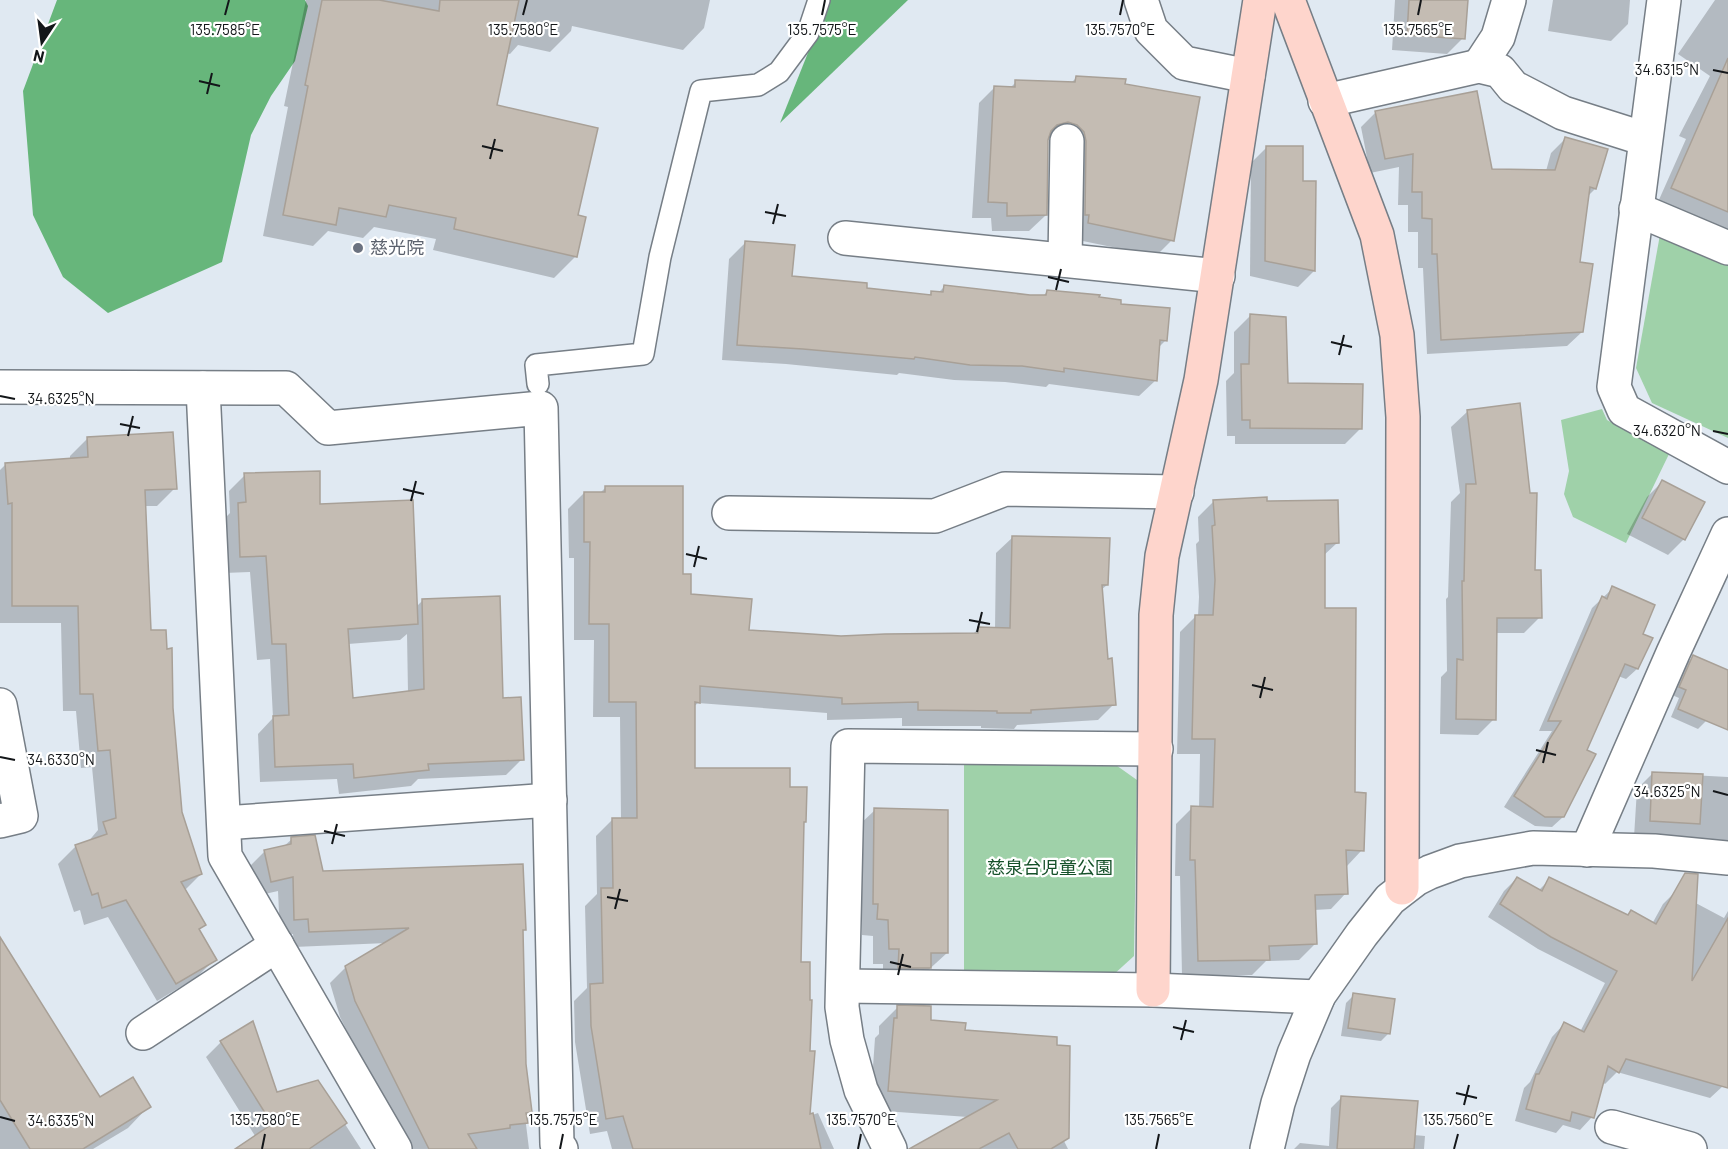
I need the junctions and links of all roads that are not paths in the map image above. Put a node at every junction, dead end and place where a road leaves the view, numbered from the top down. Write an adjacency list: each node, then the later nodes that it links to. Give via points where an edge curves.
1 (819, 0): 19 (lane, via 808,33 778,72 758,85 701,91 660,257 643,354 536,364)
2 (1141, 0): 8 (street, via 1151,30 1184,63)
3 (1260, 0): 8 (street)
4 (1288, 0): 9 (street)
5 (1509, 0): 7 (street, via 1498,38)
6 (1664, 0): 10 (street)
7 (1479, 66): 9 (street); 10 (street, via 1500,71 1513,87 1563,113)
8 (1248, 76): 16 (street)
9 (1325, 101): 31 (street, via 1377,235 1397,335 1402,417)
10 (1645, 139): 12 (street)
11 (1067, 141): 15 (street)
12 (1636, 209): 14 (street); 20 (street, via 1614,387 1624,410)
13 (845, 238): 15 (street)
14 (1728, 248)
15 (1065, 260): 16 (street)
16 (1218, 276): 21 (street, via 1201,380)
17 (0, 387): 18 (street)
18 (203, 388): 19 (street, via 286,388 328,428); 28 (street)
19 (540, 396): 26 (street)
20 (1728, 467)
21 (1176, 492): 22 (street, via 1005,489 935,516); 25 (street, via 1158,585)
22 (729, 513)
23 (1728, 534): 29 (street)
24 (0, 705): 27 (street, via 21,816)
25 (1156, 749): 33 (street, via 848,746); 34 (street)
26 (550, 800): 28 (street); 39 (street, via 557,1144)
27 (0, 821)
28 (224, 824): 32 (street, via 225,856)
29 (1587, 850): 30 (street); 31 (street, via 1533,848 1494,853 1430,872)
30 (1728, 858)
31 (1402, 888): 35 (street, via 1362,934)
32 (278, 945): 36 (street); 38 (street)
33 (843, 986): 34 (street); 40 (street, via 847,1040 861,1090)
34 (1154, 990): 35 (street)
35 (1318, 997): 41 (street, via 1294,1054)
36 (143, 1033)
37 (1612, 1127): 42 (street)
38 (395, 1149)
39 (561, 1149)
40 (890, 1149)
41 (1267, 1149)
42 (1690, 1149)

